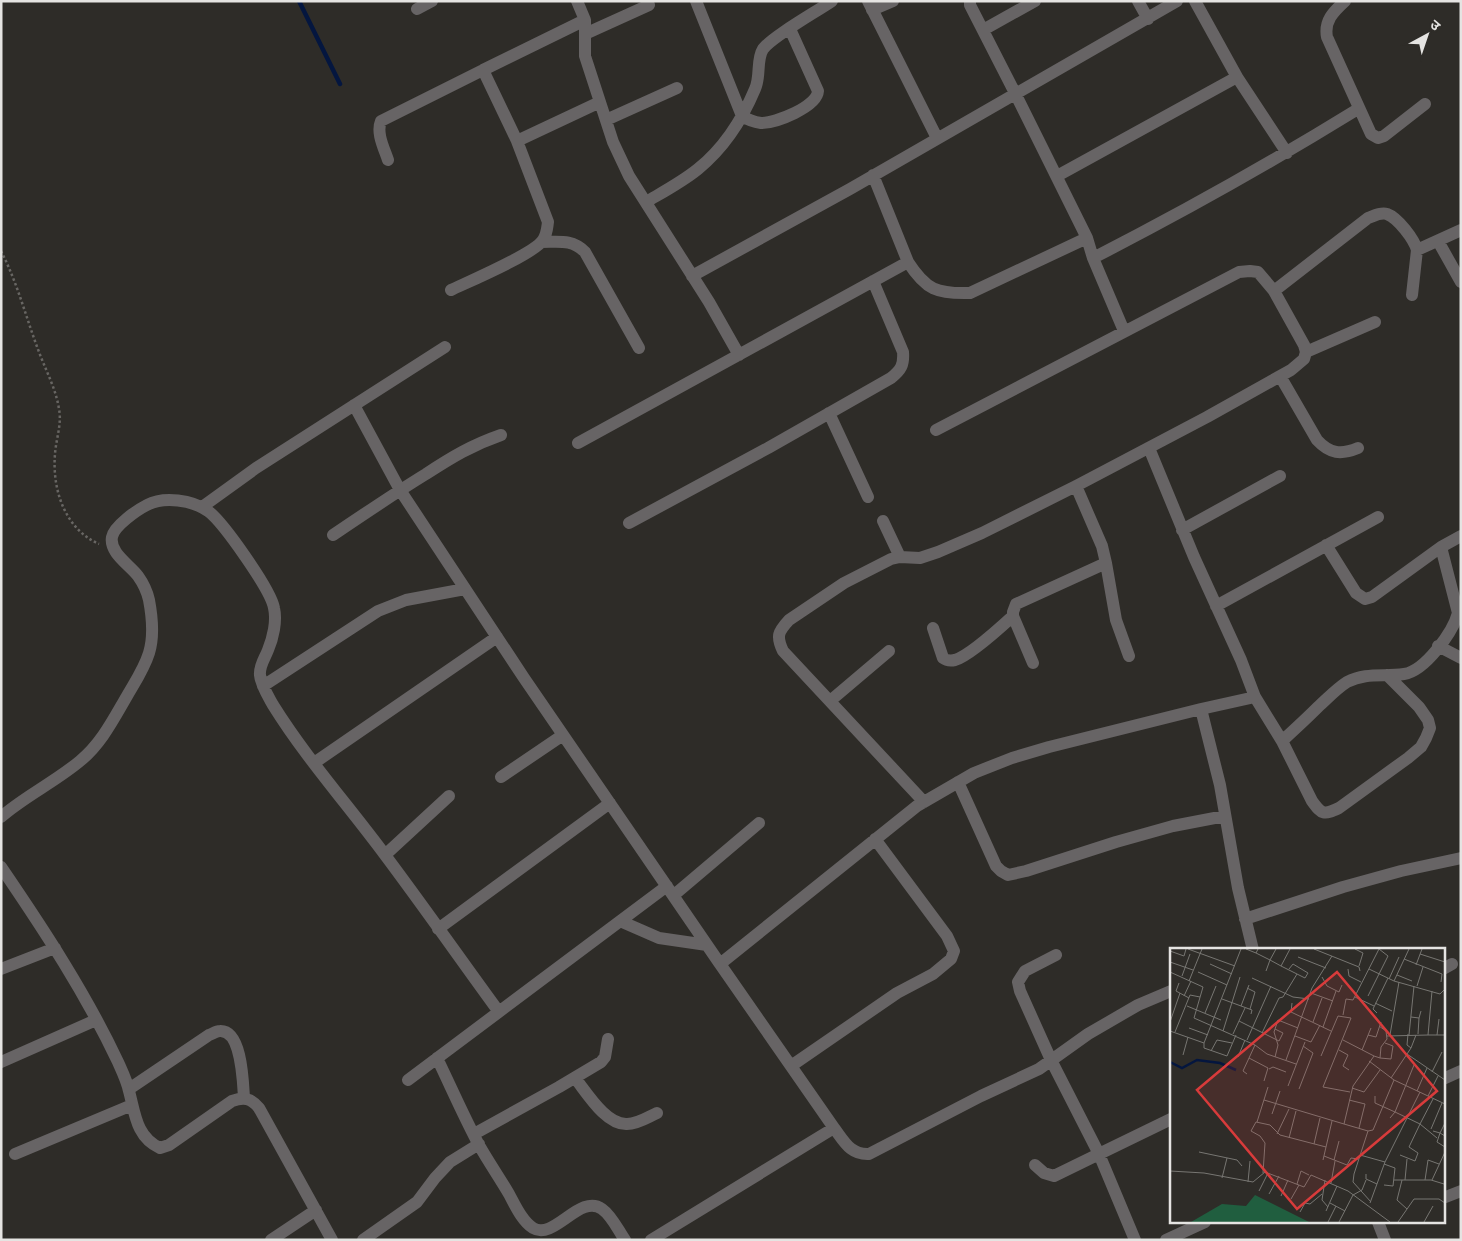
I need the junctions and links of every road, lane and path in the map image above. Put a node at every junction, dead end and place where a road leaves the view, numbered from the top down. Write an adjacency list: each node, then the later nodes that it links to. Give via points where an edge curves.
1 (432, 1): 14 (street)
2 (577, 1): 16 (street)
3 (696, 1): 27 (street)
4 (832, 1): 17 (street)
5 (893, 1): 13 (street)
6 (970, 1): 18 (street)
7 (1035, 1): 18 (street)
8 (1138, 1): 15 (street)
9 (1176, 1): 15 (street)
10 (1195, 1): 21 (street)
11 (1345, 1): 26 (street, via 1332,13 1326,29)
12 (649, 5): 19 (street)
13 (870, 5): 29 (street)
14 (417, 9)
15 (1148, 19): 23 (street)
16 (585, 20): 19 (street); 20 (street)
17 (790, 29): 27 (street, via 768,43 760,54 760,75); 27 (street, via 818,95 808,105 779,119 761,123)
18 (983, 30): 23 (street)
19 (585, 34): 24 (street, via 585,56)
20 (483, 70): 30 (street); 32 (street, via 381,121 380,135)
21 (1237, 77): 31 (street); 34 (street)
22 (677, 88): 28 (street)
23 (1015, 93): 29 (street); 34 (street)
24 (600, 102): 28 (street); 30 (street)
25 (1425, 104): 26 (street, via 1378,138 1370,134)
26 (1358, 109): 31 (street)
27 (742, 116): 35 (street, via 725,142 697,170)
28 (606, 120): 35 (street, via 629,176)
29 (937, 138): 33 (street)
30 (517, 141): 39 (street, via 548,222)
31 (1286, 153): 42 (street)
32 (388, 160)
33 (873, 175): 43 (street); 44 (street)
34 (1057, 176): 37 (street)
35 (646, 202): 44 (street)
36 (1461, 230): 38 (street)
37 (1087, 238): 42 (street); 43 (street, via 970,293 951,294 929,287)
38 (1438, 241): 40 (street); 46 (street)
39 (542, 242): 47 (street, via 529,252); 53 (street, via 570,242 585,252)
40 (1418, 250): 48 (street, via 1411,236 1392,218 1379,213 1368,218); 49 (street)
41 (1, 252): 76 (path, via 20,295 60,410 54,472 61,502 68,517 87,538 102,546)
42 (1093, 258): 51 (street)
43 (908, 262): 45 (street)
44 (692, 276): 55 (street)
45 (873, 281): 55 (street); 58 (street, via 903,352 904,362 900,371 891,378)
46 (1461, 282)
47 (452, 290)
48 (1274, 291): 51 (street, via 1258,272 1239,272); 54 (street)
49 (1412, 295)
50 (1375, 322): 54 (street)
51 (1124, 331): 59 (street)
52 (445, 347): 57 (street)
53 (640, 348)
54 (1306, 352): 56 (street, via 1304,359)
55 (739, 355): 61 (street)
56 (1280, 376): 62 (street); 63 (street, via 1317,440 1325,448 1337,452)
57 (354, 404): 66 (street); 68 (street)
58 (829, 414): 67 (street); 71 (street)
59 (936, 430)
60 (501, 435): 66 (street, via 463,450)
61 (578, 443)
62 (1149, 448): 65 (street); 72 (street)
63 (1358, 448)
64 (1280, 476): 72 (street)
65 (1076, 486): 78 (street, via 938,552 913,559); 79 (street)
66 (400, 490): 73 (street); 80 (street)
67 (868, 497)
68 (202, 507): 76 (street, via 166,500 153,502 115,531 111,539); 91 (street, via 211,513 247,559 275,609 269,648 260,667)
69 (1378, 517): 75 (street)
70 (883, 521): 78 (street)
71 (629, 522)
72 (1182, 530): 81 (street)
73 (333, 535)
74 (1461, 536): 77 (street)
75 (1326, 545): 77 (street, via 1354,590 1365,599); 81 (street)
76 (113, 546): 104 (street, via 137,575 147,591 150,604 152,635 141,672 95,748)
77 (1441, 547): 85 (street, via 1458,613)
78 (900, 557): 93 (street, via 844,583 789,620 778,634 783,652)
79 (1106, 563): 82 (street, via 1020,601); 87 (street, via 1116,620)
80 (465, 588): 84 (street); 91 (street, via 406,600 378,611)
81 (1216, 606): 92 (street)
82 (1013, 616): 83 (street, via 959,659 952,661 944,658); 89 (street)
83 (933, 628)
84 (497, 637): 95 (street); 97 (street)
85 (1438, 646): 88 (street); 90 (street, via 1421,666 1410,673)
86 (889, 651): 93 (street)
87 (1129, 656)
88 (1461, 657)
89 (1032, 663)
90 (1387, 674): 96 (street, via 1347,683); 96 (street, via 1419,707 1430,728 1421,747 1339,808 1328,814 1319,810)
91 (263, 686): 97 (street)
92 (1255, 697): 94 (street); 96 (street)
93 (830, 701): 102 (street)
94 (1201, 709): 99 (street, via 1012,758); 103 (street)
95 (563, 735): 98 (street); 101 (street)
96 (1282, 741)
97 (314, 763): 107 (street)
98 (501, 777)
99 (958, 782): 102 (street); 103 (street, via 996,866 1008,874 1173,826)
100 (448, 796): 107 (street)
101 (610, 803): 110 (street); 113 (street)
102 (920, 804): 106 (street)
103 (1225, 816): 111 (street)
104 (1, 817)
105 (759, 823): 110 (street)
106 (875, 839): 118 (street); 127 (street, via 947,936 954,952 951,959 933,974 897,993)
107 (385, 855): 113 (street)
108 (1461, 858): 111 (street, via 1343,887)
109 (3, 874): 115 (street)
110 (670, 891): 112 (street); 114 (street)
111 (1245, 920): 116 (street)
112 (620, 921): 114 (street, via 659,938); 121 (street)
113 (438, 928): 121 (street)
114 (707, 945): 118 (street)
115 (55, 948): 119 (street); 122 (street)
116 (1252, 948)
117 (1056, 955): 125 (street, via 1026,971 1018,982)
118 (720, 964): 127 (street)
119 (1, 969)
120 (1170, 990): 125 (street, via 1138,1004)
121 (499, 1012): 124 (street)
122 (96, 1020): 126 (street); 132 (street)
123 (608, 1039): 129 (street, via 605,1057)
124 (437, 1058): 131 (street); 138 (street)
125 (1051, 1060): 137 (street, via 869,1154 854,1152); 140 (street)
126 (1, 1062)
127 (791, 1066): 137 (street)
128 (1461, 1071): 130 (street)
129 (575, 1078): 135 (street, via 612,1120 628,1124); 138 (street)
130 (1444, 1079)
131 (408, 1080)
132 (129, 1089): 133 (street, via 219,1030 231,1036 236,1044); 134 (street)
133 (244, 1098): 134 (street, via 232,1101 160,1148 145,1137); 144 (street, via 255,1102 259,1108)
134 (132, 1105): 139 (street)
135 (657, 1113)
136 (1170, 1119): 140 (street)
137 (834, 1128): 147 (street)
138 (476, 1139): 150 (street, via 435,1178 418,1202); 151 (street, via 533,1228 546,1229 591,1205 606,1212)
139 (15, 1154)
140 (1099, 1154): 141 (street, via 1054,1176); 152 (street)
141 (1035, 1165)
142 (1461, 1191): 143 (street)
143 (1444, 1198)
144 (316, 1210): 148 (street); 149 (street)
145 (1201, 1224): 153 (street)
146 (1381, 1224): 154 (street)
147 (658, 1238)
148 (271, 1240)
149 (332, 1240)
150 (364, 1240)
151 (625, 1240)
152 (1135, 1240)
153 (1166, 1240)
154 (1386, 1240)

